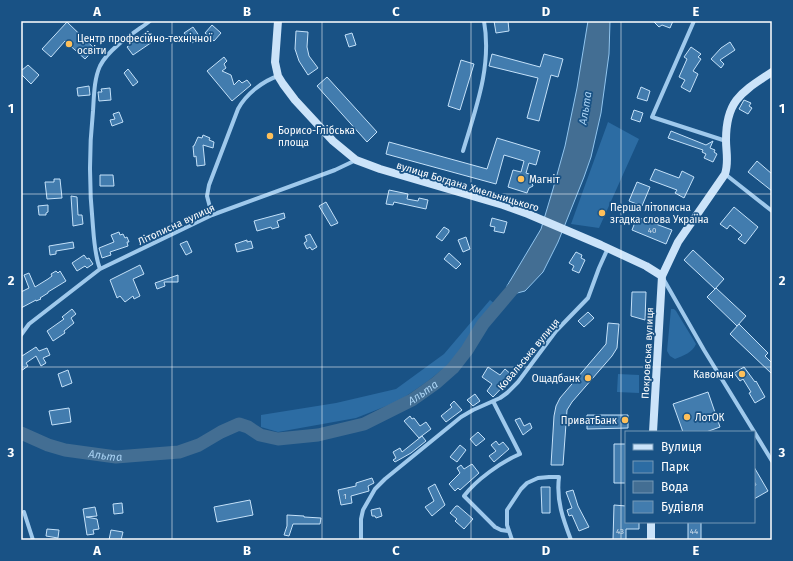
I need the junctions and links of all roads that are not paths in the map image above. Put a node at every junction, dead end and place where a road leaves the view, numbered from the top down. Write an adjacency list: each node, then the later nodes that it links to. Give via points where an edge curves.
1 (150, 21): 14 (street, via 106,56 97,77 91,125 90,176 94,237)
2 (278, 21): 6 (main road, вулиця Богдана Хмельницького, via 275,62)
3 (484, 21): 8 (street, via 485,74)
4 (694, 21): 7 (street, via 652,117)
5 (772, 72): 7 (main road, via 738,97 730,114)
6 (278, 76): 9 (main road, вулиця Богдана Хмельницького, via 295,100); 12 (street, via 267,80 251,93 238,109 209,185 207,196)
7 (726, 141): 10 (main road, via 727,161)
8 (463, 151)
9 (356, 160): 12 (street, Літописна вулиця); 13 (main road, вулиця Богдана Хмельницького, via 380,170 503,205)
10 (724, 174): 11 (street); 15 (main road, via 678,242)
11 (772, 211)
12 (212, 215): 14 (street, Літописна вулиця)
13 (608, 248): 15 (main road, вулиця Богдана Хмельницького); 17 (street, Ковальська вулиця, via 588,298 556,331 512,388)
14 (100, 269): 16 (street, Літописна вулиця, via 29,324)
15 (662, 276): 18 (main road, Покровська вулиця); 19 (street, вулиця Богдана Хмельницького)
16 (21, 335)
17 (493, 401): 24 (street, via 520,454 484,477 464,496 495,527); 26 (street, Ковальська вулиця, via 473,410 384,479 363,510)
18 (653, 431)
19 (754, 431)
20 (755, 433): 21 (street, вулиця Богдана Хмельницького)
21 (772, 461)
22 (24, 512): 25 (street)
23 (651, 523): 29 (main road)
24 (508, 531): 27 (street); 28 (street, via 507,510 524,486 538,478 559,477 559,503)
25 (33, 540)
26 (361, 540)
27 (512, 540)
28 (571, 540)
29 (651, 540)

